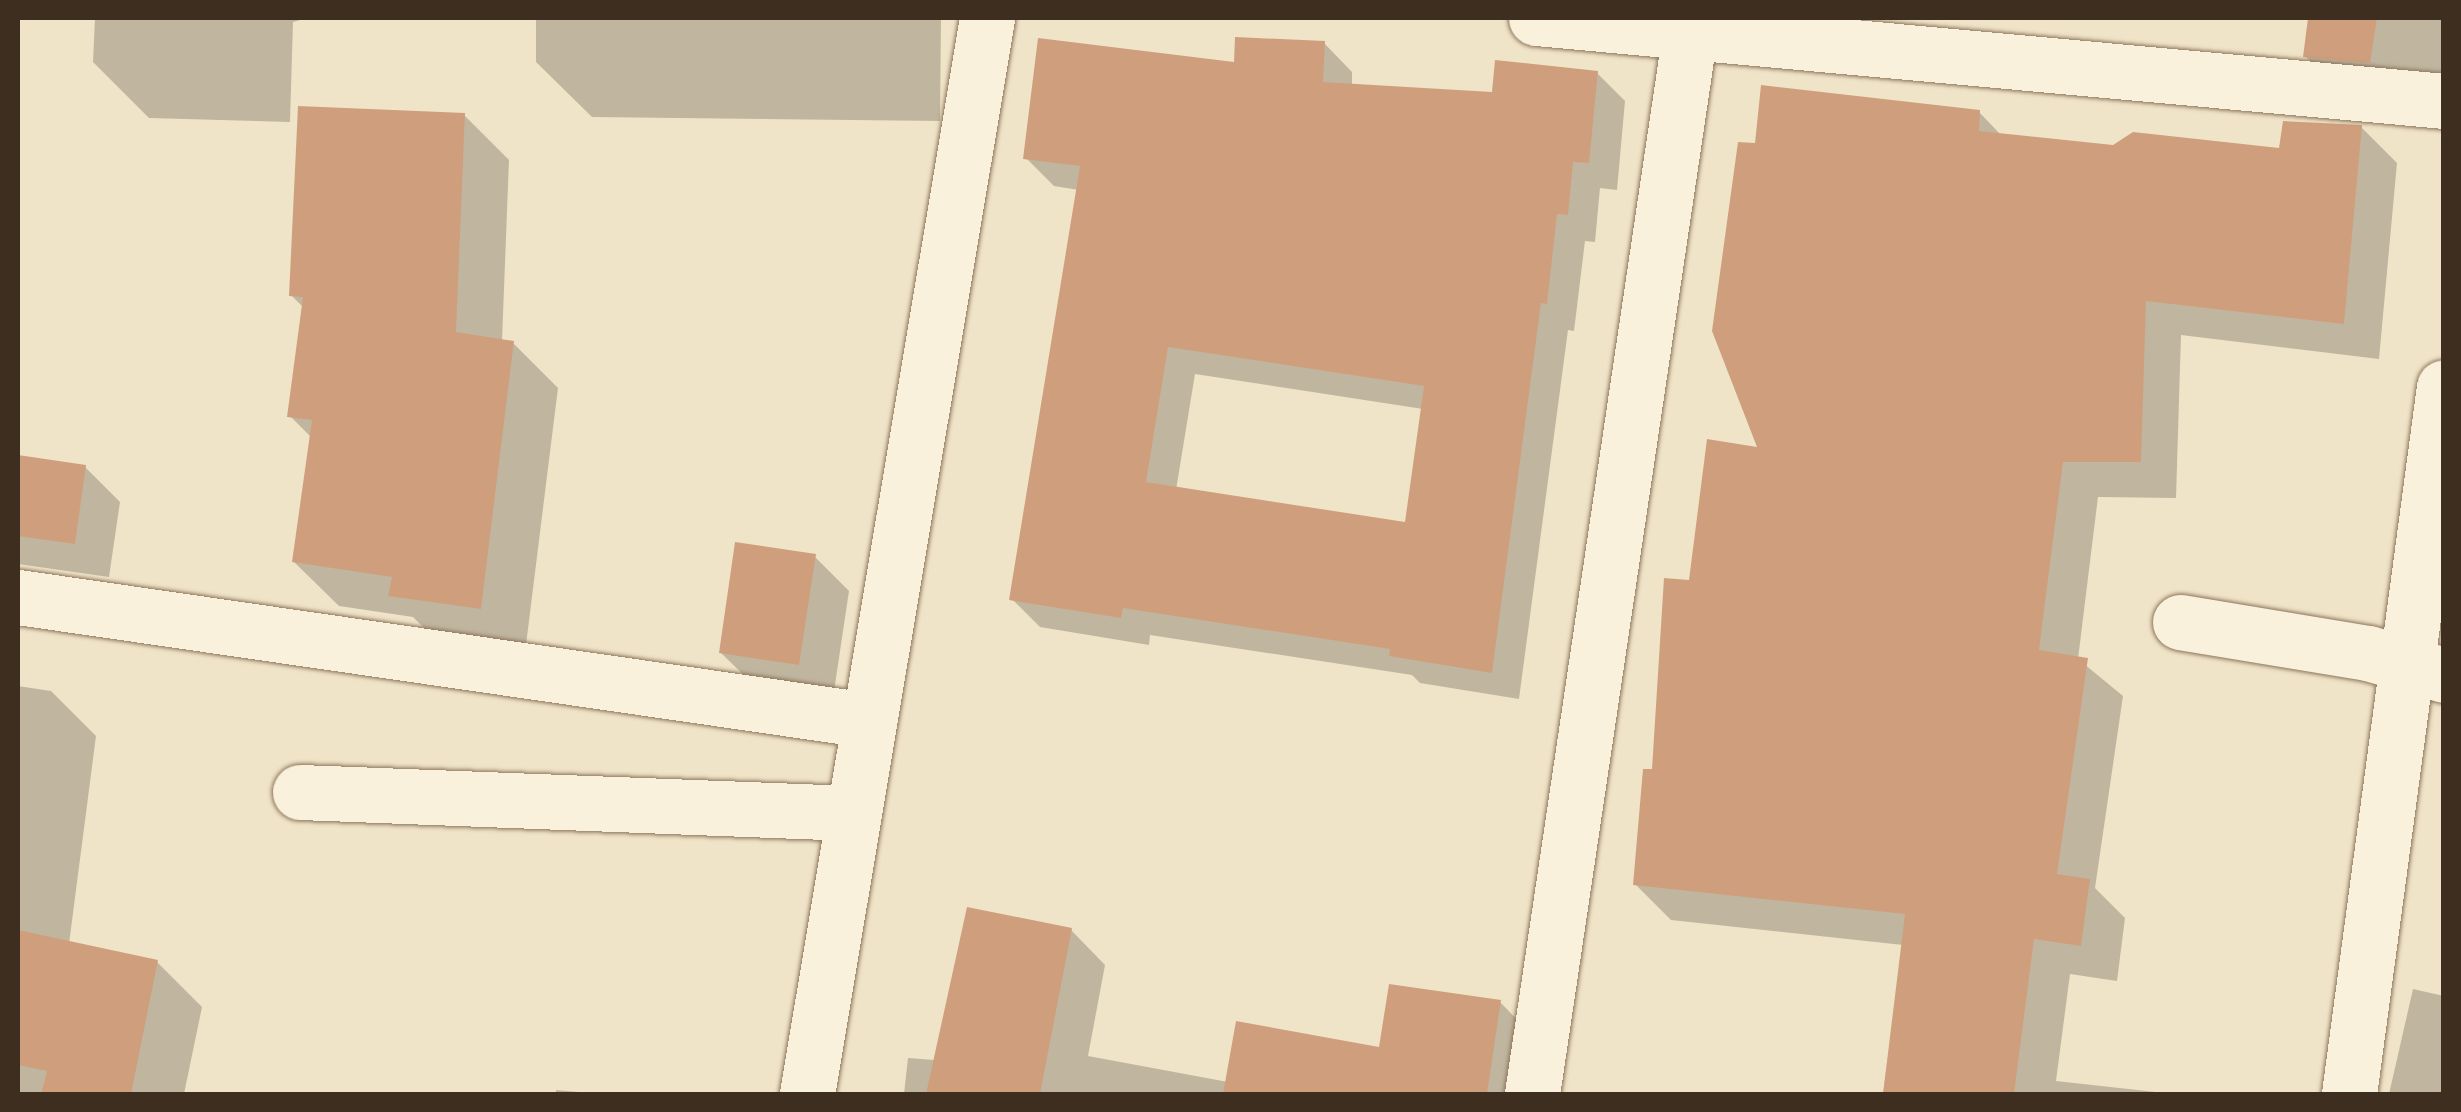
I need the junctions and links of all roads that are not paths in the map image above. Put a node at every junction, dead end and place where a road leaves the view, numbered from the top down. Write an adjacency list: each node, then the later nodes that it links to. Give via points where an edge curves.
1 (986, 18): 9 (street)
2 (1536, 18): 3 (street)
3 (1691, 25): 4 (street); 13 (street)
4 (2444, 101)
5 (2444, 387): 8 (street)
6 (18, 597): 9 (street)
7 (2180, 622): 8 (street, via 2368,653)
8 (2426, 672): 14 (street)
9 (868, 720): 11 (street)
10 (300, 792): 11 (street)
11 (852, 812): 12 (street)
12 (807, 1094)
13 (1532, 1094)
14 (2348, 1094)

